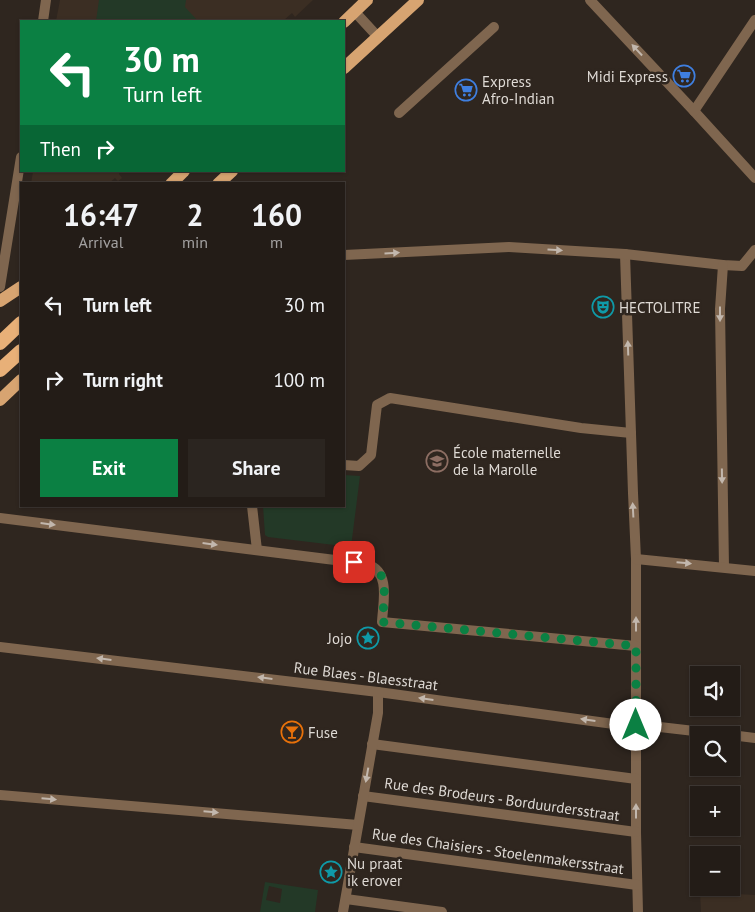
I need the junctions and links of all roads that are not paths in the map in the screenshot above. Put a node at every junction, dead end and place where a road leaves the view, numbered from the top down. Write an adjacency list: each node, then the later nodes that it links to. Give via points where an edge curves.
1 (46, 0): 6 (street)
2 (367, 0): 5 (main road)
3 (418, 0): 10 (main road)
4 (590, 0): 12 (street, one-way to 4)
5 (354, 12): 8 (main road); 10 (street)
6 (43, 20)
7 (755, 20): 12 (street)
8 (345, 21)
9 (494, 27): 13 (street)
10 (378, 37): 11 (main road)
11 (345, 67)
12 (694, 111): 17 (street)
13 (399, 113)
14 (20, 164): 24 (street)
15 (183, 172): 18 (main road)
16 (231, 172): 19 (main road)
17 (755, 178)
18 (172, 182)
19 (220, 182)
20 (755, 250): 23 (street, via 742,266)
21 (625, 254): 22 (street, one-way to 21, via 509,247); 23 (street); 33 (street, one-way to 21)
22 (345, 255)
23 (723, 265): 39 (street, one-way to 39, via 720,310)
24 (0, 288)
25 (20, 288): 26 (main road)
26 (0, 301)
27 (20, 324): 28 (highway)
28 (0, 343)
29 (20, 352): 30 (highway)
30 (0, 370)
31 (20, 381): 32 (main road)
32 (0, 400)
33 (631, 433): 34 (street, via 390,398 377,405 371,455 358,466); 38 (street, one-way to 33)
34 (345, 465)
35 (252, 507): 37 (street)
36 (0, 518): 37 (street, one-way to 37)
37 (257, 550): 41 (street, via 373,566 381,574 384,588 382,622)
38 (636, 559): 39 (street, one-way to 39); 41 (street, one-way to 38)
39 (724, 567): 40 (street)
40 (755, 571)
41 (636, 646): 44 (street)
42 (0, 647): 43 (street, Rue Blaes - Blaesstraat, one-way to 42)
43 (378, 692): 44 (street, Rue Blaes - Blaesstraat, one-way to 43); 48 (street)
44 (636, 725): 45 (street, Rue Blaes - Blaesstraat); 49 (street)
45 (690, 730)
46 (740, 736): 47 (street, Rue Blaes - Blaesstraat)
47 (755, 738)
48 (372, 744): 49 (street); 51 (street, one-way to 51)
49 (636, 779): 53 (street, one-way to 49)
50 (0, 795): 52 (street, one-way to 52)
51 (364, 796): 52 (street); 53 (street, Rue des Brodeurs - Borduurdersstraat)
52 (358, 824): 54 (street)
53 (636, 832): 55 (street)
54 (354, 847): 55 (street, Rue des Chaisiers - Stoelenmakersstraat); 56 (street)
55 (637, 885): 59 (street)
56 (346, 899): 57 (street); 58 (street)
57 (344, 912)
58 (442, 912)
59 (638, 912)

